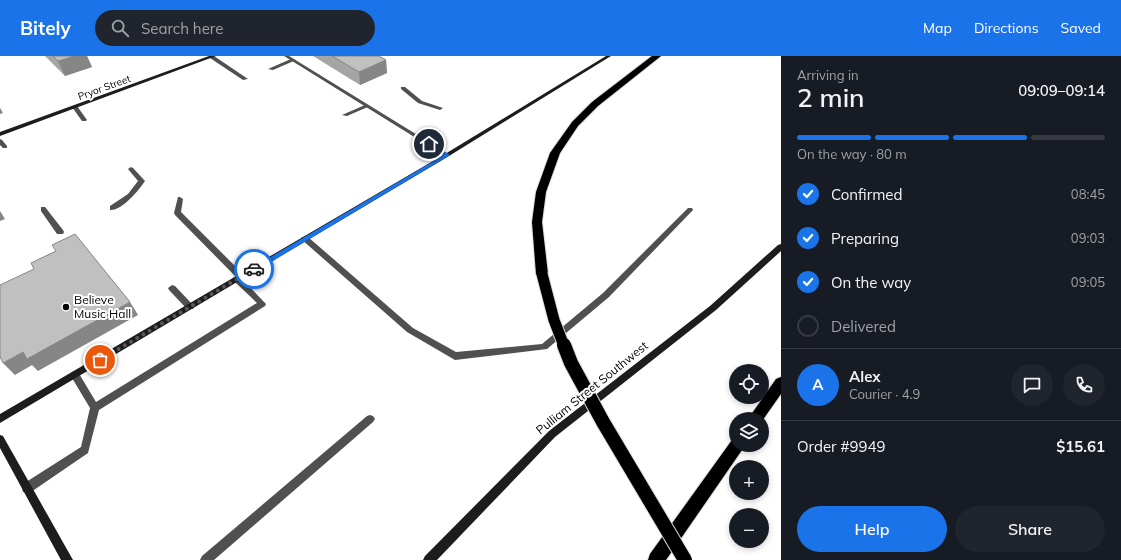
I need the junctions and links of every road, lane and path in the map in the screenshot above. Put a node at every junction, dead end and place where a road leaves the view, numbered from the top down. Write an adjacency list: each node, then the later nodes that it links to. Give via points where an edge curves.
1 (213, 56): 7 (street); 10 (main road, Pryor Street)
2 (286, 56): 5 (street)
3 (609, 56): 17 (main road)
4 (657, 56): 42 (highway, bridge, via 594,104 575,124 555,154 541,192 537,222 542,274 554,320 571,363)
5 (293, 60): 6 (street); 9 (street)
6 (271, 69)
7 (245, 79)
8 (403, 88): 11 (street, via 420,102)
9 (367, 106): 12 (street); 17 (street)
10 (75, 107): 13 (street); 14 (main road, Pryor Street)
11 (440, 108)
12 (345, 115)
13 (84, 120)
14 (0, 134)
15 (0, 141): 16 (street)
16 (5, 147)
17 (447, 155): 24 (main road)
18 (132, 169): 20 (street, via 142,181 130,196)
19 (180, 199): 26 (street, via 177,213)
20 (112, 208)
21 (43, 209): 23 (street)
22 (690, 210): 24 (street, via 606,295 544,347 455,356 410,330)
23 (60, 232)
24 (305, 239): 26 (main road)
25 (781, 247): 40 (main road, Pulliam Street Southwest, via 713,308 552,434)
26 (239, 278): 28 (main road); 31 (street, via 262,304)
27 (172, 288): 28 (street)
28 (190, 307): 29 (main road)
29 (75, 375): 31 (street); 33 (main road)
30 (781, 383): 32 (highway)
31 (95, 408): 37 (street, via 85,450)
32 (760, 412)
33 (0, 419)
34 (370, 419): 39 (street)
35 (0, 439): 37 (main road)
36 (732, 452): 41 (highway)
37 (27, 488): 38 (main road)
38 (66, 560)
39 (206, 560)
40 (429, 560)
41 (656, 560)
42 (685, 560)

